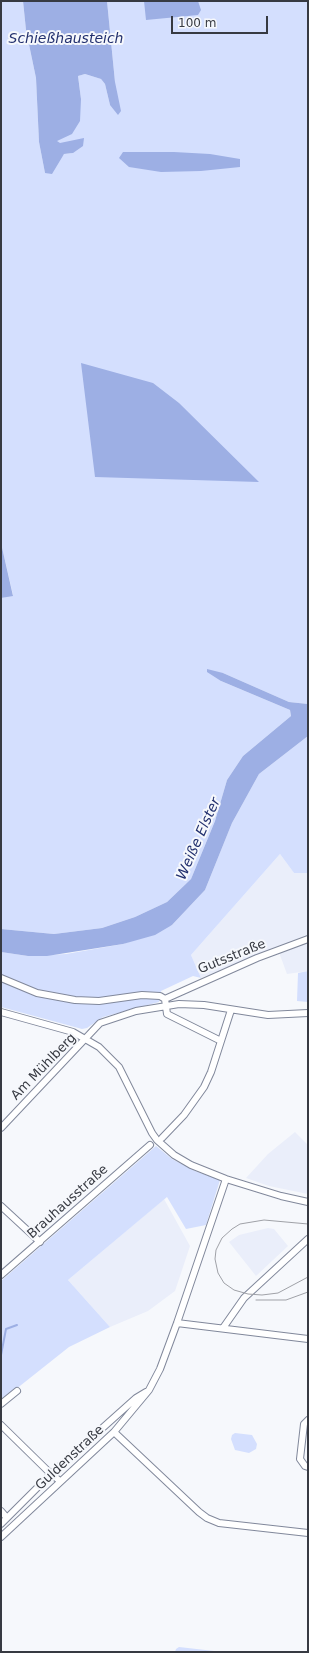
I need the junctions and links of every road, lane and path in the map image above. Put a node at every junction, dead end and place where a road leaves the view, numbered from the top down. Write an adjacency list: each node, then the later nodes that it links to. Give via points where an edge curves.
1 (308, 939): 3 (street, Gutsstraße, via 257,958)
2 (1, 978): 3 (street, via 37,993 75,1000 99,1001 142,995 160,996)
3 (165, 999): 4 (street)
4 (165, 1006): 5 (street, Am Mühlberg, via 204,1005); 8 (street, Am Mühlberg, via 136,1011 100,1023); 9 (street, via 169,1016)
5 (231, 1010): 7 (street, Am Mühlberg, via 268,1015); 9 (street)
6 (1, 1012): 8 (street, via 56,1027)
7 (308, 1013)
8 (87, 1039): 10 (street, Am Mühlberg); 13 (street, via 119,1067 157,1140 181,1159)
9 (221, 1041): 11 (street, via 204,1087 184,1115)
10 (1, 1128)
11 (162, 1138)
12 (150, 1145): 17 (street, Brauhausstraße)
13 (226, 1179): 14 (street); 19 (street, Guldenstraße)
14 (308, 1202)
15 (1, 1206): 17 (street)
16 (308, 1239): 20 (street, via 244,1298)
17 (40, 1242): 18 (street, Brauhausstraße)
18 (1, 1275)
19 (177, 1323): 20 (street); 22 (street, Guldenstraße)
20 (224, 1328): 21 (street)
21 (308, 1339)
22 (149, 1390): 27 (street, Guldenstraße); 29 (street, Guldenstraße, via 136,1398)
23 (16, 1391): 24 (street)
24 (1, 1404)
25 (308, 1420): 28 (street, via 304,1424 300,1459)
26 (1, 1425): 29 (street)
27 (114, 1432): 30 (street, Guldenstraße); 34 (street, via 207,1518 219,1522)
28 (308, 1467)
29 (51, 1474): 30 (street); 32 (street, Guldenstraße)
30 (60, 1481): 35 (street, Guldenstraße)
31 (1, 1511): 32 (street)
32 (7, 1518): 33 (street, Guldenstraße)
33 (1, 1524)
34 (308, 1533)
35 (1, 1537)

